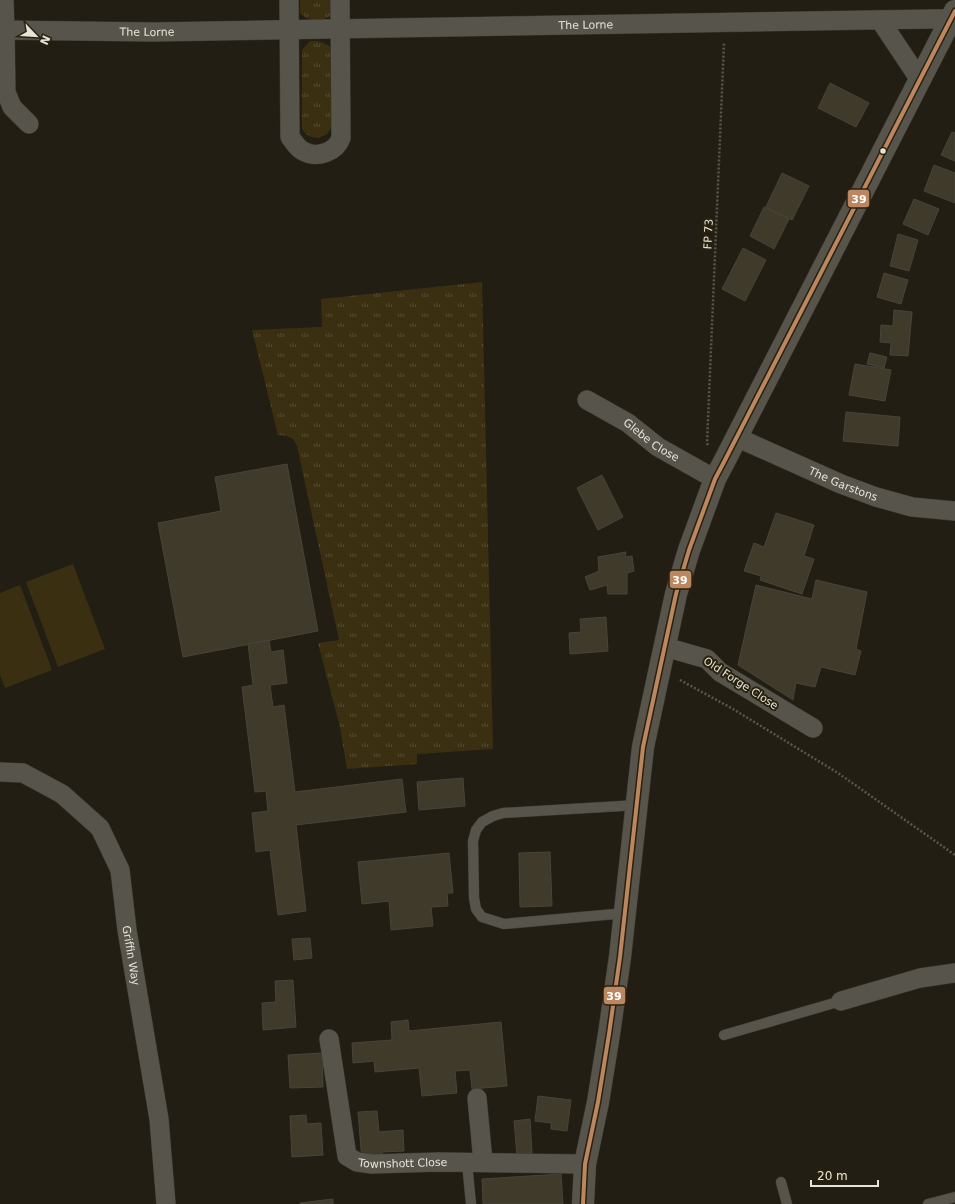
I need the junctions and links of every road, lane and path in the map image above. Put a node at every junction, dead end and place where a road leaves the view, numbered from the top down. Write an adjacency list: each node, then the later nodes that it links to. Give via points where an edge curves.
1 (4, 0): 9 (street)
2 (289, 0): 7 (street)
3 (340, 0): 8 (street)
4 (953, 15): 5 (street, The Lorne); 10 (street)
5 (880, 20): 6 (street, The Lorne); 10 (street)
6 (725, 22): 8 (street, The Lorne); 14 (path, FP 73, via 707,443 714,453)
7 (289, 29): 8 (street, The Lorne); 8 (street, via 290,137 304,152 316,154 333,150 339,145 341,138); 9 (street, The Lorne, via 153,32)
8 (340, 29)
9 (3, 30): 11 (street, via 6,92 12,107)
10 (920, 80): 13 (street)
11 (29, 124)
12 (587, 400): 15 (street, Glebe Close, via 628,424 658,447)
13 (736, 437): 14 (street); 16 (street, The Garstons, via 876,497 912,507)
14 (725, 460): 15 (street)
15 (715, 479): 17 (street, via 688,550)
16 (955, 511)
17 (665, 647): 18 (street); 19 (street, Old Forge Close, via 707,659 720,672)
18 (660, 669): 21 (street, via 643,747); 22 (path, via 732,709 838,774)
19 (813, 728)
20 (0, 772): 33 (street, Griffin Way, via 23,773 62,794 100,828 120,870 127,930 159,1119)
21 (638, 805): 23 (street); 23 (lane, via 503,813 482,822 473,841 474,898 476,909 482,917 504,924)
22 (955, 855)
23 (626, 913): 30 (street, via 598,1102)
24 (955, 973): 25 (street, via 920,978)
25 (841, 1001): 26 (lane)
26 (724, 1035)
27 (329, 1039): 29 (street, Townshott Close, via 347,1156 357,1162 372,1164)
28 (477, 1098): 29 (street)
29 (475, 1163): 30 (street, Townshott Close); 34 (lane)
30 (585, 1164): 35 (street)
31 (782, 1182): 36 (lane)
32 (955, 1197): 37 (lane)
33 (166, 1204)
34 (471, 1204)
35 (583, 1204)
36 (787, 1204)
37 (928, 1204)

